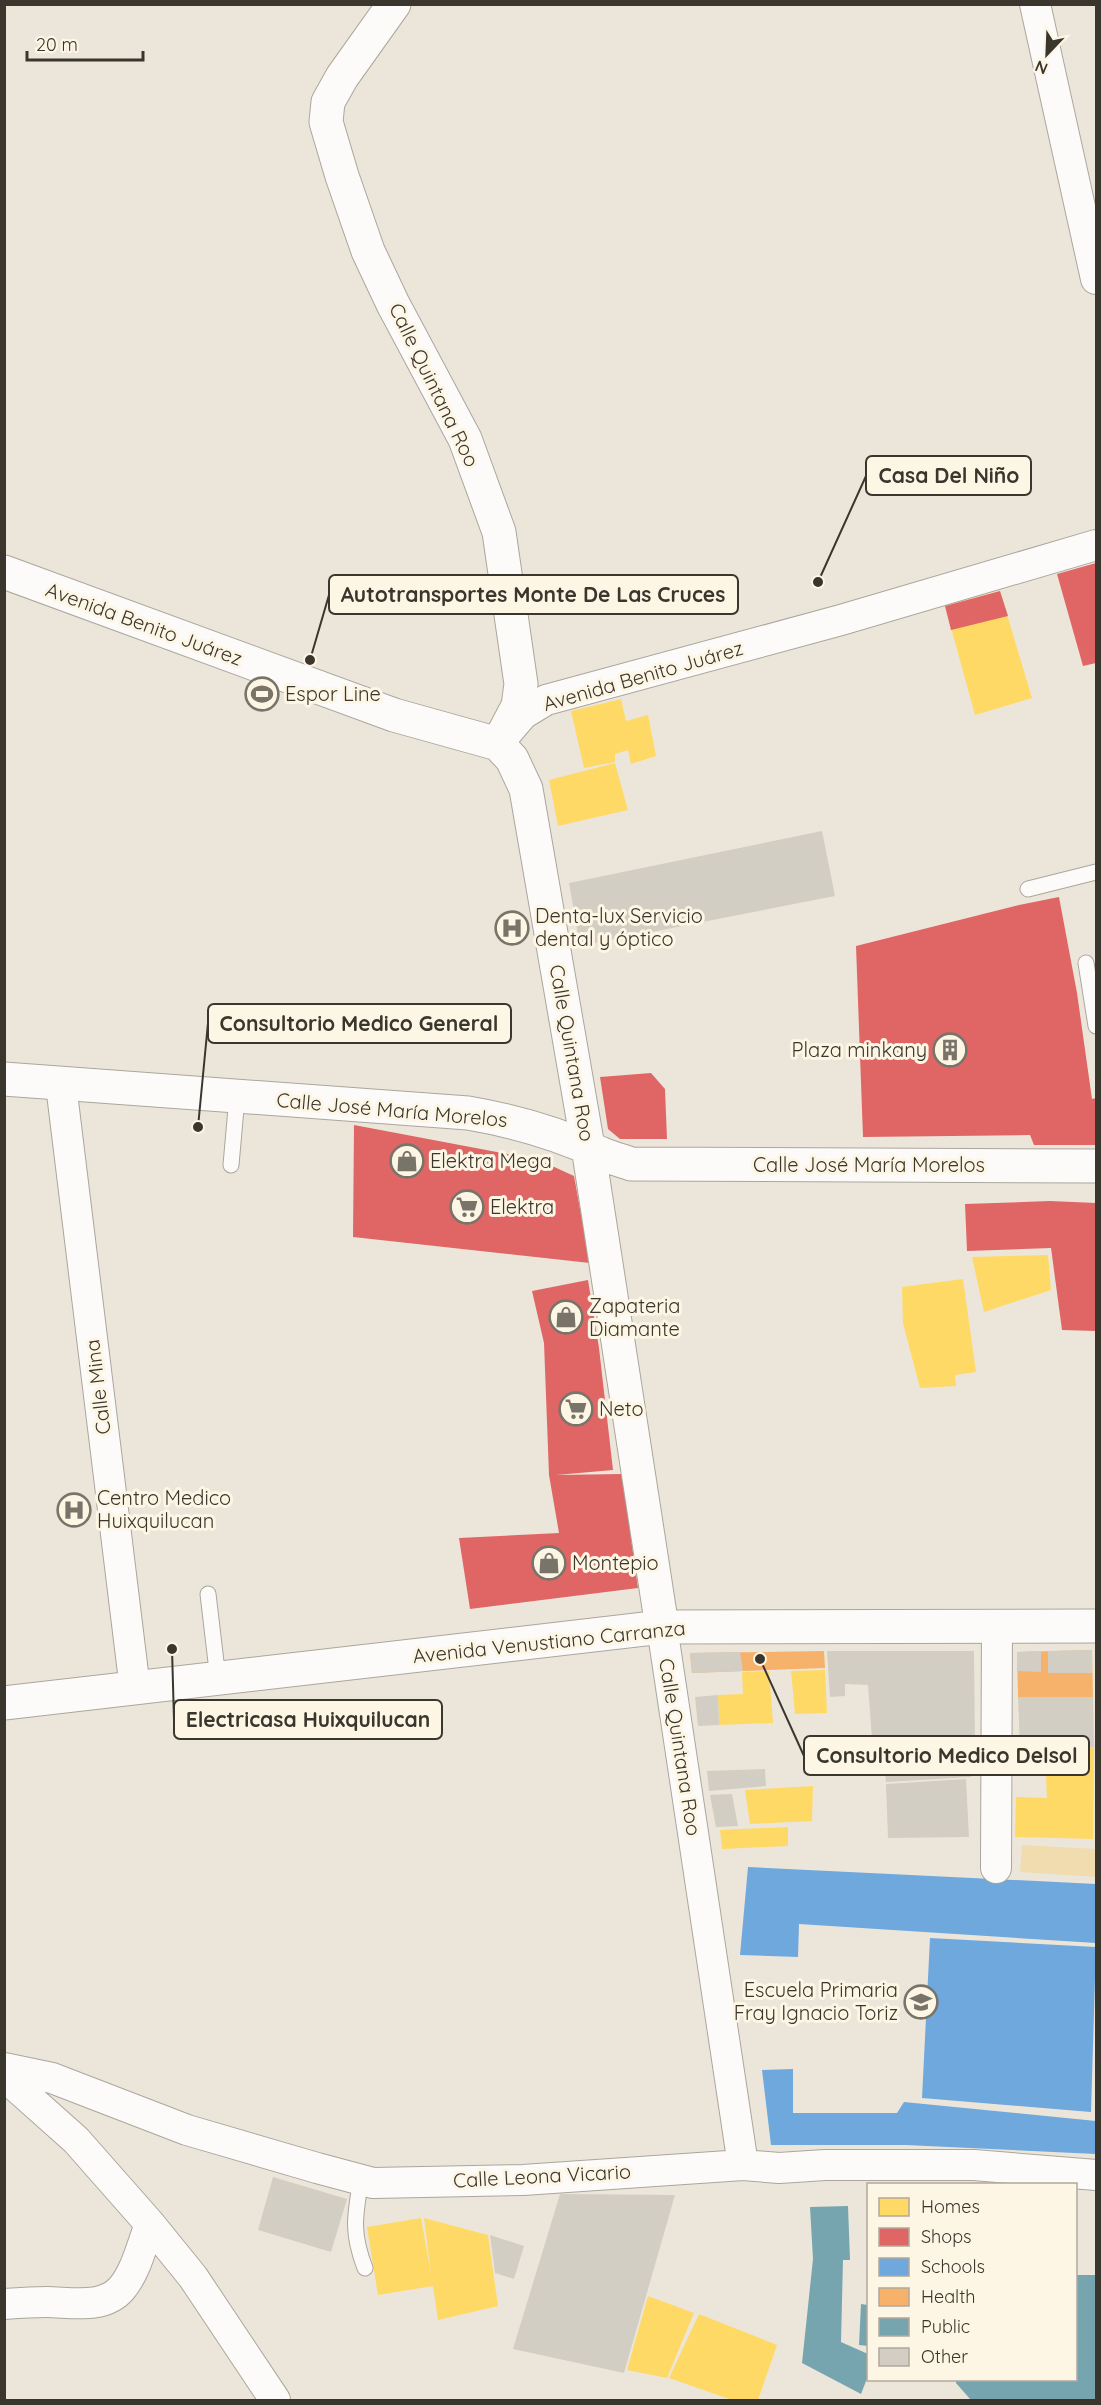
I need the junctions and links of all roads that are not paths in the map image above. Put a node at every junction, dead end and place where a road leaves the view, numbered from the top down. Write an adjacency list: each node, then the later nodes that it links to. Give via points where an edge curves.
1 (394, 4): 6 (main road, Calle Quintana Roo, via 342,77 328,102 326,122 368,251 465,439 499,532 521,684 518,706)
2 (1035, 4): 3 (street)
3 (1096, 279)
4 (1096, 545): 6 (street, Avenida Benito Juárez, via 841,620 546,700 523,714)
5 (4, 572): 6 (main road, Avenida Benito Juárez, via 394,715)
6 (498, 744): 14 (main road, Calle Quintana Roo, via 512,759 526,789)
7 (1096, 872): 8 (lane)
8 (1028, 889)
9 (1086, 963): 10 (lane)
10 (1096, 1026)
11 (4, 1079): 12 (main road, Calle José María Morelos)
12 (62, 1084): 13 (main road, Calle José María Morelos); 22 (street, Calle Mina)
13 (237, 1097): 14 (main road, Calle José María Morelos, via 468,1113 515,1121); 15 (lane)
14 (588, 1147): 16 (main road, Calle José María Morelos, via 631,1164); 19 (main road, Calle Quintana Roo)
15 (231, 1165)
16 (1096, 1167)
17 (208, 1594): 21 (lane)
18 (1096, 1626): 20 (main road, Avenida Venustiano Carranza)
19 (662, 1627): 20 (main road, Avenida Venustiano Carranza); 21 (main road, Avenida Venustiano Carranza); 27 (street, Calle Quintana Roo)
20 (997, 1628): 24 (street)
21 (218, 1679): 22 (main road, Avenida Venustiano Carranza)
22 (135, 1689): 23 (main road, Avenida Venustiano Carranza)
23 (4, 1702)
24 (996, 1868)
25 (4, 2068): 29 (street, Calle Leona Vicario, via 52,2078 187,2130)
26 (4, 2076): 30 (street, via 76,2140)
27 (743, 2165): 28 (street, Calle Leona Vicario, via 779,2168 974,2164); 29 (street, Calle Leona Vicario, via 523,2180)
28 (1096, 2175)
29 (360, 2179): 31 (lane, via 354,2225)
30 (150, 2224): 32 (street, via 121,2289 105,2300 78,2305); 33 (street, via 193,2277)
31 (365, 2268)
32 (4, 2304)
33 (275, 2400)

